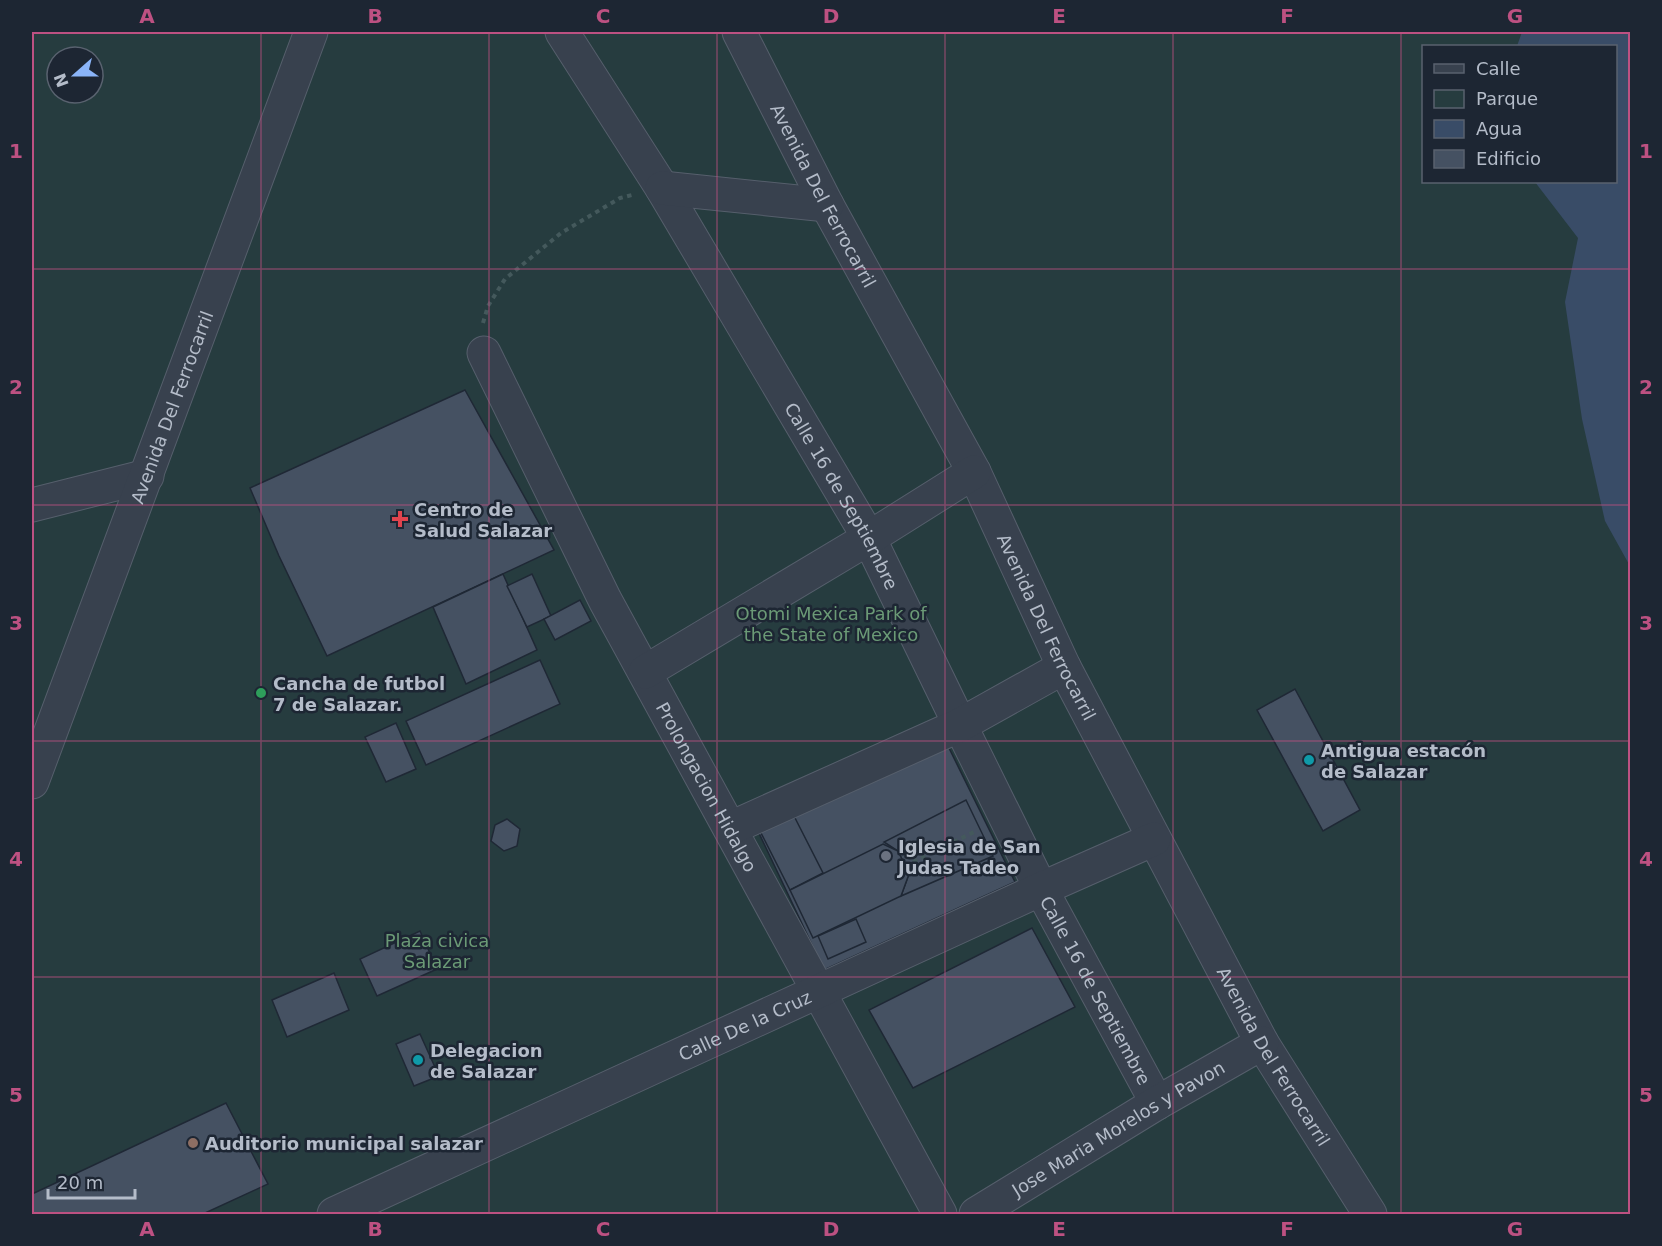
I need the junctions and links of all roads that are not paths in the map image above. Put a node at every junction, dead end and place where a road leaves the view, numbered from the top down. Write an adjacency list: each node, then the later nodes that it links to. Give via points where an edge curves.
1 (311, 32): 8 (street, Avenida Del Ferrocarril)
2 (562, 32): 4 (street, Calle 16 de Septiembre)
3 (739, 32): 5 (street, Avenida Del Ferrocarril)
4 (662, 188): 5 (street); 10 (street, Calle 16 de Septiembre)
5 (827, 205): 7 (street, Avenida Del Ferrocarril)
6 (484, 353): 12 (street, Prolongacion Hidalgo, via 605,600)
7 (974, 472): 10 (street); 11 (street, Avenida Del Ferrocarril)
8 (147, 476): 9 (street); 14 (street, Avenida Del Ferrocarril)
9 (32, 505)
10 (869, 538): 12 (street); 13 (street, Calle 16 de Septiembre)
11 (1064, 667): 13 (street); 16 (street, Avenida Del Ferrocarril)
12 (645, 672): 15 (street, Prolongacion Hidalgo)
13 (960, 725): 15 (street); 17 (street, Calle 16 de Septiembre)
14 (32, 782)
15 (731, 828): 18 (street, Prolongacion Hidalgo)
16 (1154, 839): 17 (street, Calle De la Cruz); 19 (street, Avenida Del Ferrocarril)
17 (1041, 889): 18 (street, Calle De la Cruz); 20 (street, Calle 16 de Septiembre)
18 (817, 992): 21 (street, Calle De la Cruz); 22 (street, Prolongacion Hidalgo)
19 (1262, 1043): 20 (street, Jose Maria Morelos y Pavon); 24 (street, Avenida Del Ferrocarril)
20 (1157, 1102): 23 (street, Jose Maria Morelos y Pavon)
21 (335, 1214)
22 (940, 1215)
23 (976, 1215)
24 (1370, 1215)

